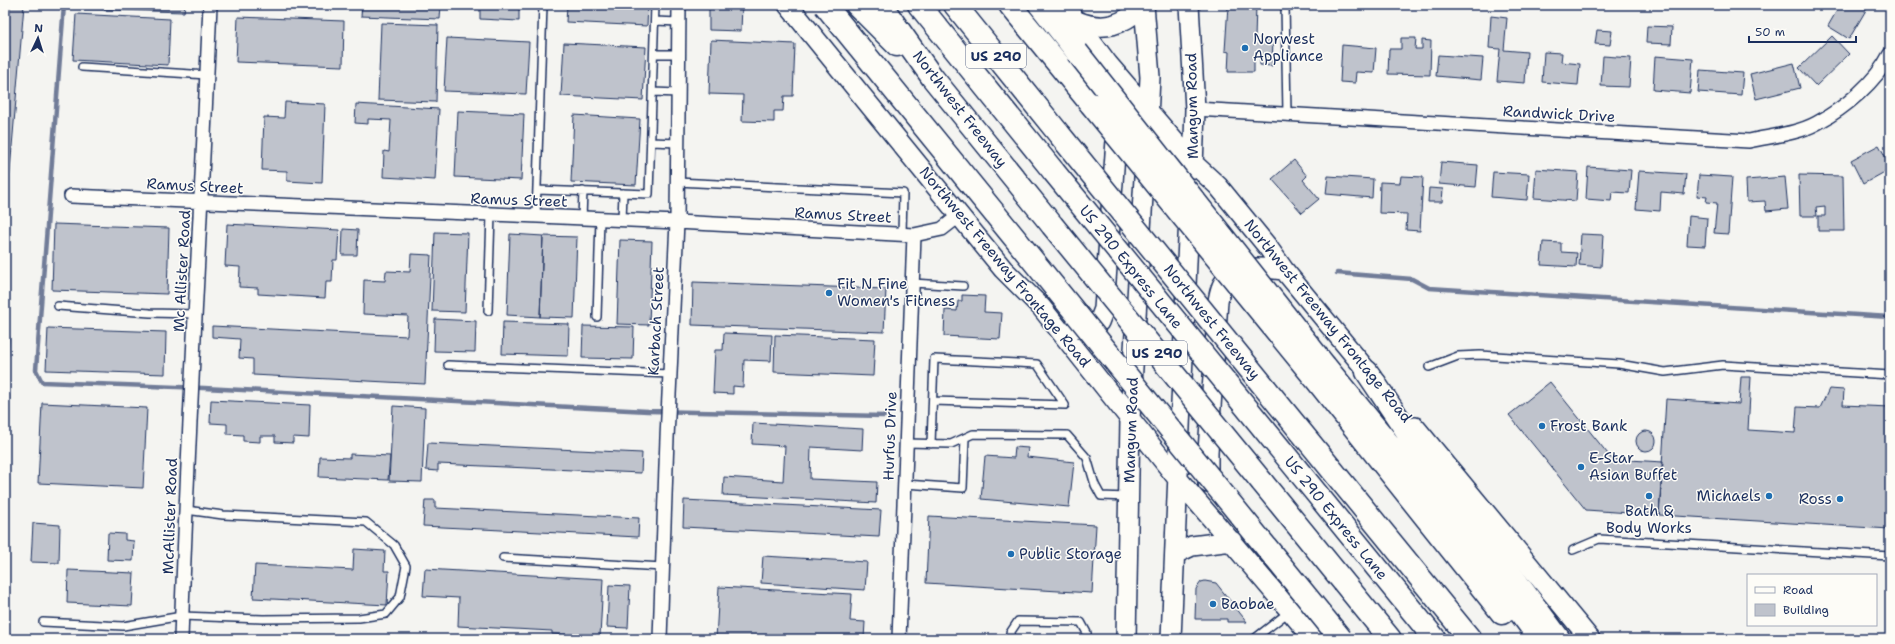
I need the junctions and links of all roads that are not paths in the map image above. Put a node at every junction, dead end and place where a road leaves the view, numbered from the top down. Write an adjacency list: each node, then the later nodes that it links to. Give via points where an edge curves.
1 (210, 5): 25 (street, Mc Allister Road)
2 (543, 5): 36 (lane)
3 (655, 5): 17 (lane)
4 (679, 5): 19 (street, Karbach Street)
5 (788, 5): 43 (main road, Northwest Freeway Frontage Road)
6 (825, 5): 91 (highway, bridge)
7 (857, 5): 26 (highway)
8 (881, 5): 26 (highway, Northwest Freeway / US 290)
9 (919, 5): 93 (highway, US 290 Express Lane, bridge)
10 (955, 5): 94 (highway, Northwest Freeway / US 290, bridge)
11 (1010, 5): 95 (highway, bridge, via 1314,377)
12 (1040, 5): 96 (highway, bridge, via 1325,366 1451,520)
13 (1064, 5): 18 (main road, Northwest Freeway Frontage Road)
14 (1189, 5): 29 (main road, Mangum Road)
15 (1285, 5): 31 (lane)
16 (1144, 6): 18 (main road, via 1130,18 1111,26 1091,26); 30 (main road, Mangum Road, via 1150,77)
17 (655, 21): 19 (lane); 20 (lane)
18 (1077, 21): 23 (main road, Northwest Freeway Frontage Road)
19 (679, 22): 21 (street, Karbach Street)
20 (654, 54): 21 (lane); 27 (lane)
21 (679, 54): 28 (street, Karbach Street)
22 (1890, 54): 31 (street, Randwick Drive, via 1883,67 1851,100 1817,123 1749,141)
23 (1108, 64): 30 (main road, Northwest Freeway Frontage Road); 53 (main road, via 1117,122 1104,309 1099,322 1089,329 1070,325)
24 (82, 67): 25 (lane)
25 (207, 74): 40 (street, Mc Allister Road)
26 (932, 77): 92 (highway, Northwest Freeway / US 290, bridge)
27 (653, 92): 28 (lane); 32 (lane)
28 (678, 93): 33 (street, Karbach Street)
29 (1195, 109): 31 (street, Randwick Drive); 34 (main road, Mangum Road)
30 (1148, 111): 34 (main road, Northwest Freeway Frontage Road); 64 (main road, Mangum Road)
31 (1287, 114)
32 (651, 142): 33 (lane); 38 (lane, via 649,194)
33 (678, 143): 35 (street, Karbach Street)
34 (1193, 162): 49 (main road, Northwest Freeway Frontage Road, via 1218,186); 68 (main road, Mangum Road)
35 (677, 182): 47 (street, Karbach Street); 48 (lane, via 903,193)
36 (537, 190): 37 (lane); 42 (lane)
37 (583, 192): 38 (lane); 44 (lane)
38 (623, 193): 46 (lane)
39 (71, 196): 40 (street, Ramus Street)
40 (201, 202): 41 (street, Ramus Street); 55 (street, Mc Allister Road)
41 (491, 214): 42 (street, Ramus Street); 54 (lane)
42 (536, 216): 44 (street, Ramus Street)
43 (960, 216): 48 (street, Ramus Street, via 942,229); 53 (main road, Northwest Freeway Frontage Road, via 1003,269)
44 (582, 218): 45 (street, Ramus Street)
45 (600, 219): 46 (street, Ramus Street); 56 (lane)
46 (622, 220): 47 (street, Ramus Street)
47 (677, 222): 48 (street, Ramus Street); 60 (street, Karbach Street)
48 (908, 235): 50 (street, Hurfus Drive)
49 (1284, 270): 59 (main road, Northwest Freeway Frontage Road); 72 (main road, via 1255,268 1234,272 1224,283 1218,301 1208,452 1208,491)
50 (912, 283): 51 (lane); 66 (street, Hurfus Drive)
51 (963, 286)
52 (58, 306): 55 (lane)
53 (1041, 307): 64 (main road, Northwest Freeway Frontage Road)
54 (488, 311)
55 (196, 314): 62 (street, Mc Allister Road)
56 (597, 316)
57 (448, 365): 60 (lane)
58 (1428, 367): 61 (lane, via 1458,356 1480,355 1619,364 1665,372 1724,365)
59 (1367, 372): 97 (highway, via 1429,464); 98 (main road, Northwest Freeway Frontage Road)
60 (670, 374): 78 (street, Karbach Street)
61 (1890, 376)
62 (190, 395): 71 (street, McAllister Road)
63 (933, 401): 63 (lane, via 934,359 1037,364 1065,405); 67 (lane)
64 (1130, 418): 68 (main road, Northwest Freeway Frontage Road); 70 (main road, Mangum Road)
65 (965, 438): 67 (lane, via 952,444); 69 (lane, via 963,488); 70 (lane, via 973,434 1067,435 1087,458 1101,496)
66 (906, 443): 67 (lane); 69 (street, Hurfus Drive)
67 (931, 444)
68 (1178, 478): 72 (main road, Northwest Freeway Frontage Road); 75 (main road, Mangum Road)
69 (905, 484): 85 (street, Hurfus Drive)
70 (1128, 497): 88 (main road, Mangum Road)
71 (186, 510): 80 (street, McAllister Road); 80 (lane, via 223,515 366,522 394,545 406,566 400,597 386,614 359,618 263,619)
72 (1216, 522): 73 (main road, Northwest Freeway Frontage Road)
73 (1232, 541): 75 (main road, via 1192,546); 79 (main road, Northwest Freeway Frontage Road)
74 (1573, 550): 76 (lane, via 1599,539)
75 (1175, 554): 89 (main road, Mangum Road)
76 (1890, 556)
77 (503, 558): 78 (lane)
78 (663, 567): 84 (street, Karbach Street)
79 (1291, 611): 82 (lane); 90 (main road, Northwest Freeway Frontage Road)
80 (182, 616): 81 (lane, via 123,626); 83 (street, McAllister Road)
81 (43, 622)
82 (1258, 638)
83 (181, 639)
84 (660, 639)
85 (899, 639)
86 (1009, 639): 87 (lane, via 1018,621 1081,622)
87 (1087, 639)
88 (1126, 639)
89 (1172, 639)
90 (1314, 639)
91 (1341, 639)
92 (1390, 639)
93 (1435, 639)
94 (1470, 639)
95 (1523, 639)
96 (1540, 639)
97 (1559, 639)
98 (1590, 639)

